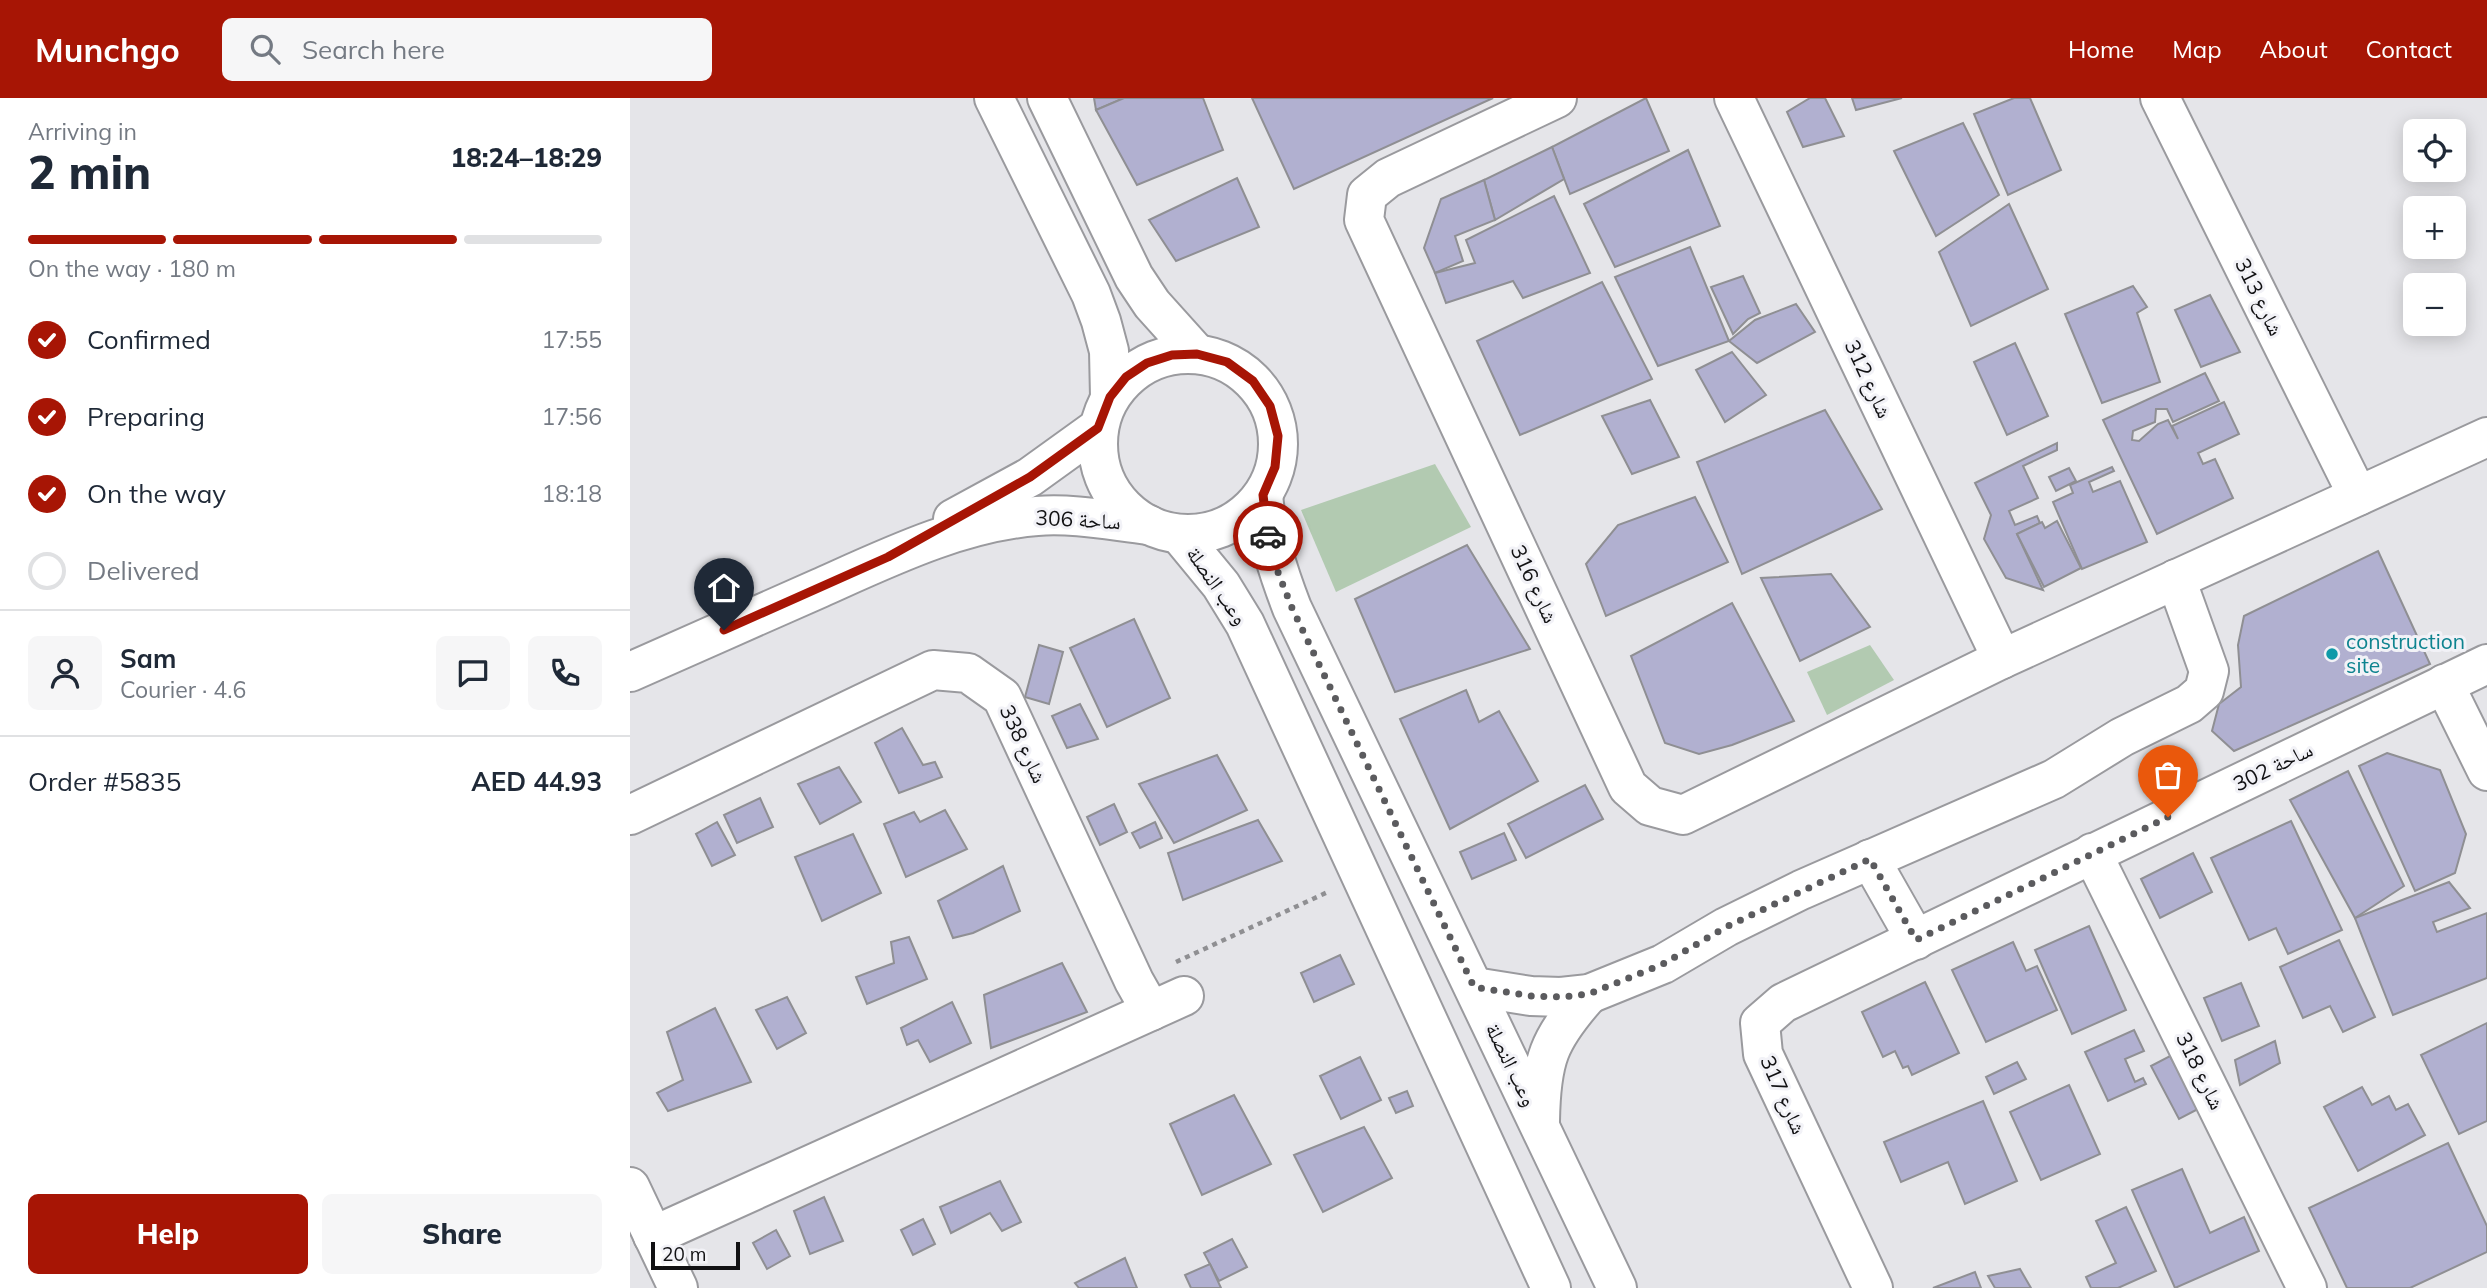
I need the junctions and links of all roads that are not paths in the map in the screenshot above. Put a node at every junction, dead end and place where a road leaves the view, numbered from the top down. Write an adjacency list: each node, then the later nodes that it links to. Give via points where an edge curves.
1 (994, 98): 7 (street, via 1101,321 1109,351)
2 (1047, 98): 6 (street, via 1134,277)
3 (1558, 98): 14 (street, شارع 316, via 1388,178 1367,195 1364,220 1628,787 1650,806 1683,815)
4 (1734, 98): 14 (street, شارع 312)
5 (2160, 98): 10 (street, شارع 313)
6 (1197, 354): 7 (street, via 1147,363 1126,377); 9 (street, via 1227,362 1253,381 1270,406 1278,436 1275,467)
7 (1104, 412): 11 (street, via 1098,457 1107,485 1125,509); 12 (street, ساحة 306, via 1030,477)
8 (2487, 437): 10 (street)
9 (1263, 495): 11 (street, via 1240,517 1211,531); 23 (street, وعب النصلة, via 1267,532 1292,608)
10 (2358, 496): 13 (street)
11 (1164, 530): 12 (street, ساحة 306, via 1084,517 1039,516 955,533); 29 (street, وعب النصلة, via 1221,585 1245,624)
12 (888, 557): 16 (street, ساحة 306)
13 (2176, 579): 14 (street); 21 (street, via 2209,671 2198,699 2053,779)
14 (2001, 659)
15 (2487, 664): 17 (street, ساحة 302)
16 (630, 672)
17 (2444, 684): 18 (street); 20 (street, ساحة 302)
18 (2487, 771)
19 (630, 815): 27 (street, شارع 338, via 933,670 968,673 1002,697 1156,996)
20 (2092, 853): 22 (street, ساحة 302); 32 (street, شارع 318)
21 (1870, 859): 22 (street); 24 (street, via 1726,927 1663,964)
22 (1916, 940): 31 (street, شارع 317, via 1783,1003 1760,1023 1763,1054)
23 (1474, 987): 24 (street, via 1531,996); 25 (street, وعب النصلة)
24 (1589, 994): 25 (street, via 1564,1022 1547,1053)
25 (1539, 1124): 30 (street, وعب النصلة)
26 (630, 1187): 27 (street)
27 (653, 1236): 28 (street)
28 (678, 1288)
29 (1551, 1288)
30 (1617, 1288)
31 (1872, 1288)
32 (2307, 1288)

